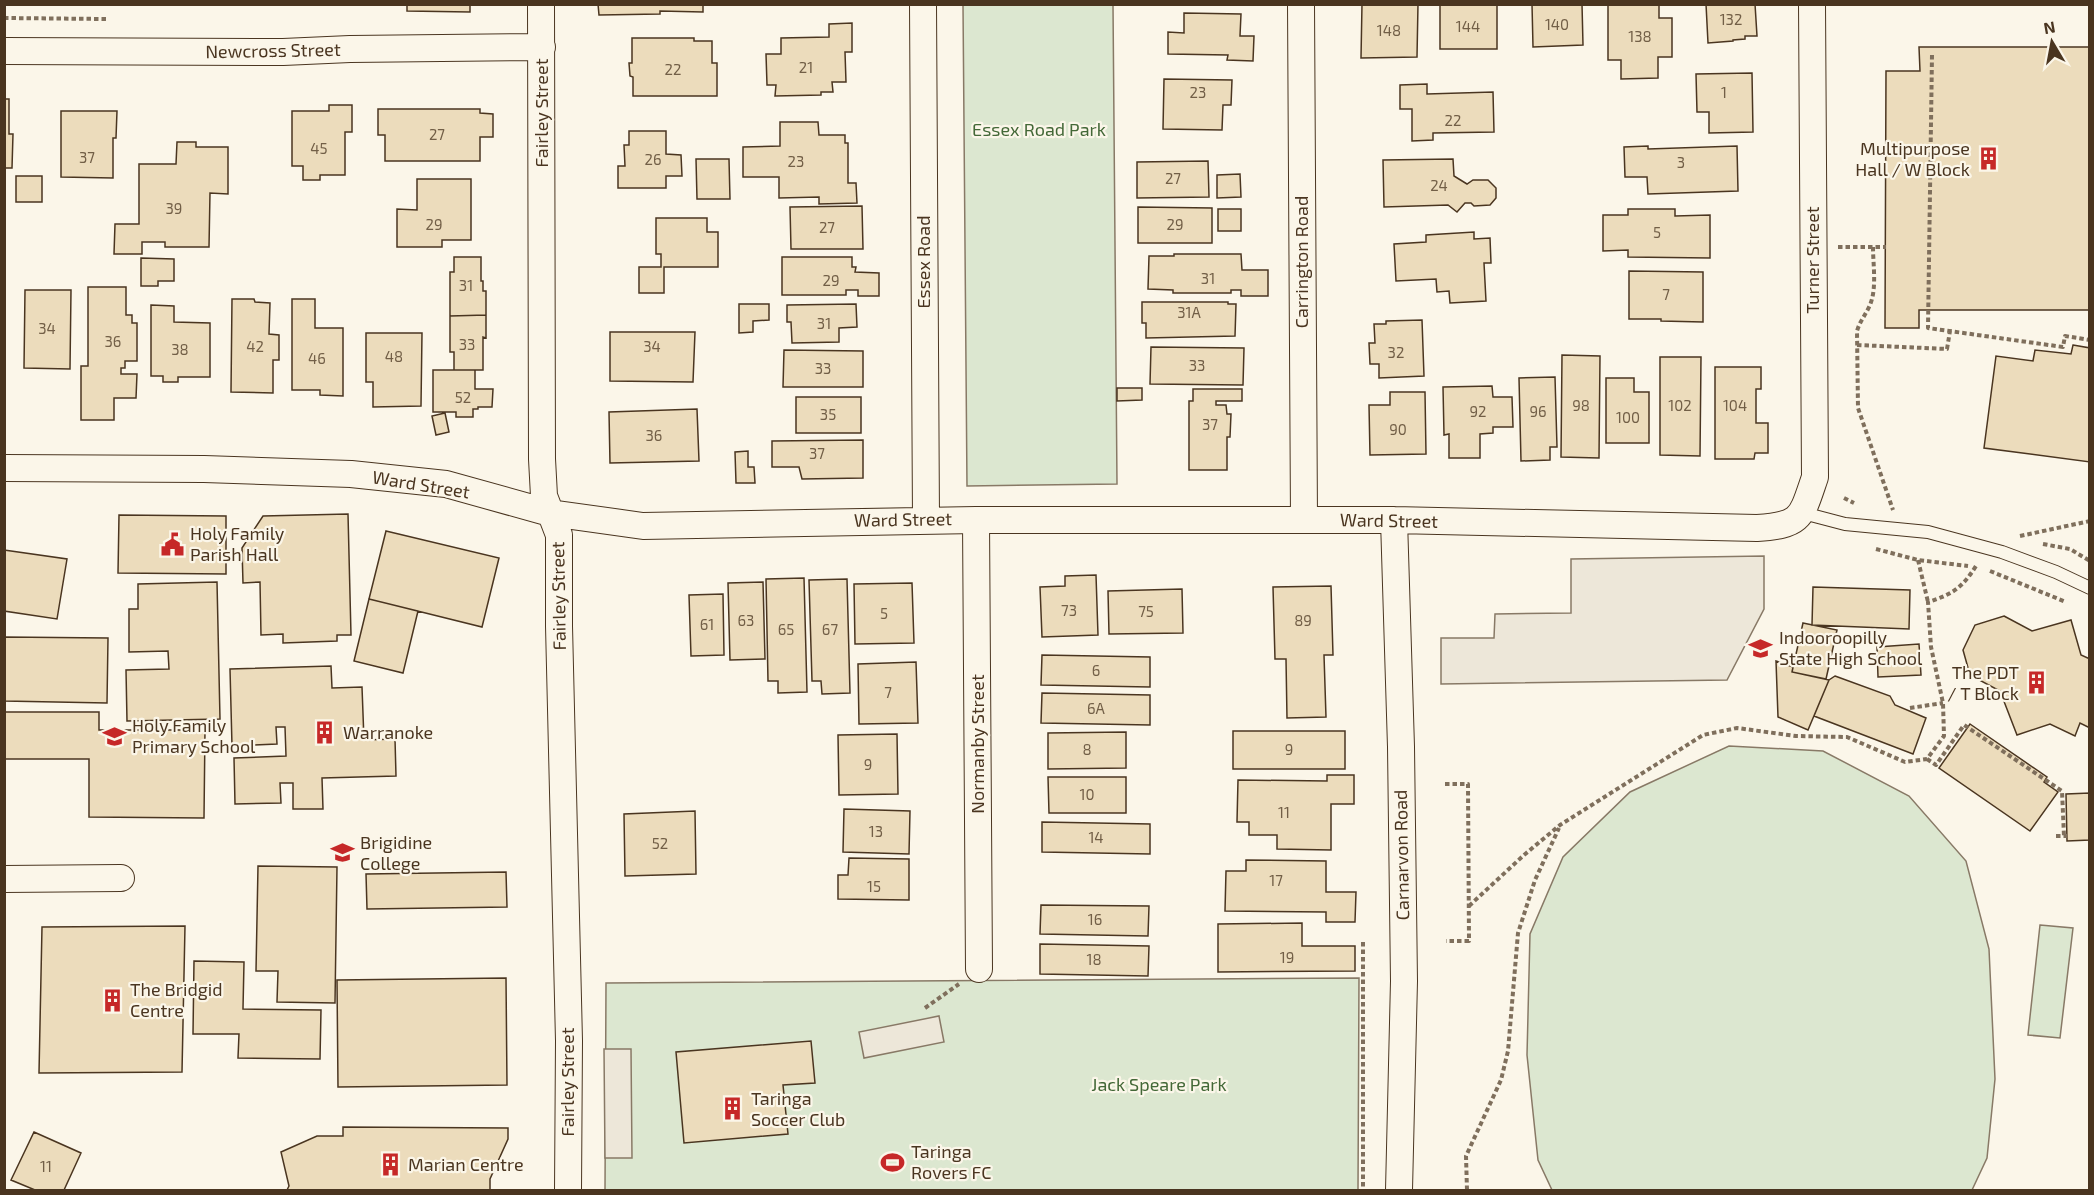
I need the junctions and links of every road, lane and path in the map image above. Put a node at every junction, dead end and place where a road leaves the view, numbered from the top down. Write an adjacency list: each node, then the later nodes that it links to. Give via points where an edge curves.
1 (541, 4): 7 (street, Fairley Street)
2 (923, 4): 20 (street, Essex Road)
3 (1301, 4): 22 (street, Carrington Road)
4 (1812, 4): 19 (street, Turner Street, via 1815,477)
5 (4, 18): 6 (path)
6 (106, 19)
7 (542, 47): 8 (street, Newcross Street, via 283,52); 18 (street, Fairley Street, via 542,459 544,496)
8 (4, 51)
9 (1932, 55): 13 (path, via 1928,328)
10 (1832, 247): 11 (path)
11 (1873, 247): 12 (path); 15 (path, via 1874,286 1857,331)
12 (1886, 247)
13 (1950, 331): 14 (path, via 2063,347 2065,336); 15 (path, via 1947,349)
14 (2090, 340)
15 (1857, 345): 17 (path, via 1858,408)
16 (4, 468): 18 (street, Ward Street, via 351,474 446,484)
17 (1893, 510)
18 (550, 513): 20 (street, Ward Street, via 644,526); 45 (street, Fairley Street, via 559,535 568,972)
19 (1803, 513): 23 (street, Ward Street, via 1783,526 1757,528); 29 (lane, via 1845,524 1928,531 2002,552)
20 (926, 519): 21 (street, Ward Street)
21 (976, 519): 22 (street, Ward Street); 43 (street, Normanby Street)
22 (1304, 520): 23 (street, Ward Street)
23 (1394, 520): 47 (street, Carnarvon Road, via 1404,981)
24 (2090, 521): 25 (path)
25 (2015, 538)
26 (1869, 546): 27 (path)
27 (1918, 560): 28 (path); 30 (path)
28 (1976, 566): 30 (path, via 1950,595); 31 (path)
29 (2090, 588)
30 (1928, 602): 32 (path, via 1931,646)
31 (2077, 605)
32 (1943, 703): 33 (path); 34 (path, via 1944,735)
33 (1910, 708)
34 (1927, 759): 36 (path, via 1905,762 1847,737 1796,736 1737,728 1703,735); 37 (path, via 1936,765 1964,724 2062,791 2065,836)
35 (1445, 784): 40 (path, via 1468,784)
36 (1560, 825): 40 (path); 48 (path, via 1534,880 1518,933 1508,1051 1501,1080 1466,1156)
37 (2056, 836)
38 (121, 878): 39 (street)
39 (4, 879)
40 (1468, 906): 41 (path, via 1469,941)
41 (1446, 941)
42 (1363, 942): 46 (path)
43 (972, 974): 44 (path)
44 (925, 1008)
45 (568, 1191)
46 (1363, 1191)
47 (1399, 1191)
48 (1467, 1191)

